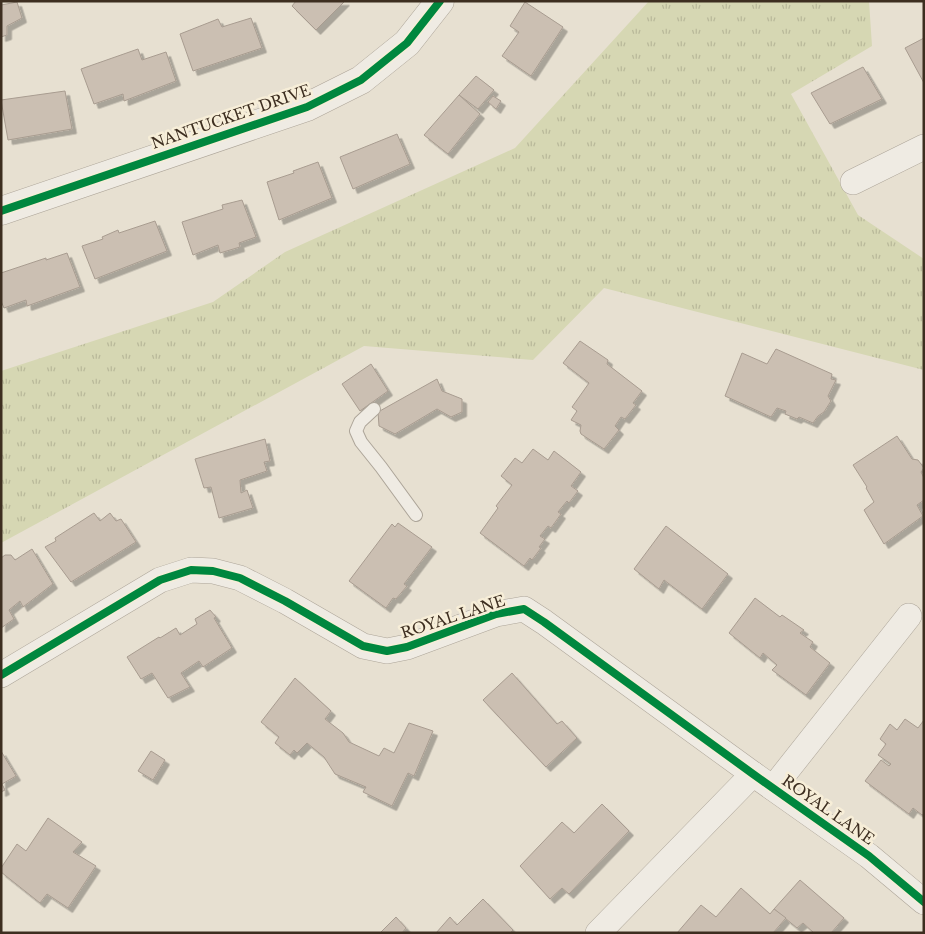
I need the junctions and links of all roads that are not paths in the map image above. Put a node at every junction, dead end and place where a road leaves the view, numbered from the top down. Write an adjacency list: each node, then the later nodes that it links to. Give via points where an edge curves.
1 (440, 1): 4 (street, NANTUCKET DRIVE, via 407,43 361,80 307,107)
2 (924, 147): 3 (street)
3 (853, 182)
4 (1, 211)
5 (374, 409): 6 (lane, via 360,422 356,431)
6 (416, 515)
7 (909, 616): 10 (street, ROYAL LANE)
8 (1, 675): 9 (street, ROYAL LANE, via 160,580 191,570 213,571 240,578 285,600 363,646 388,651 496,614 524,609)
9 (753, 774): 10 (street, ROYAL LANE); 12 (street)
10 (773, 788): 11 (street, ROYAL LANE, via 869,856)
11 (924, 902)
12 (598, 933)

